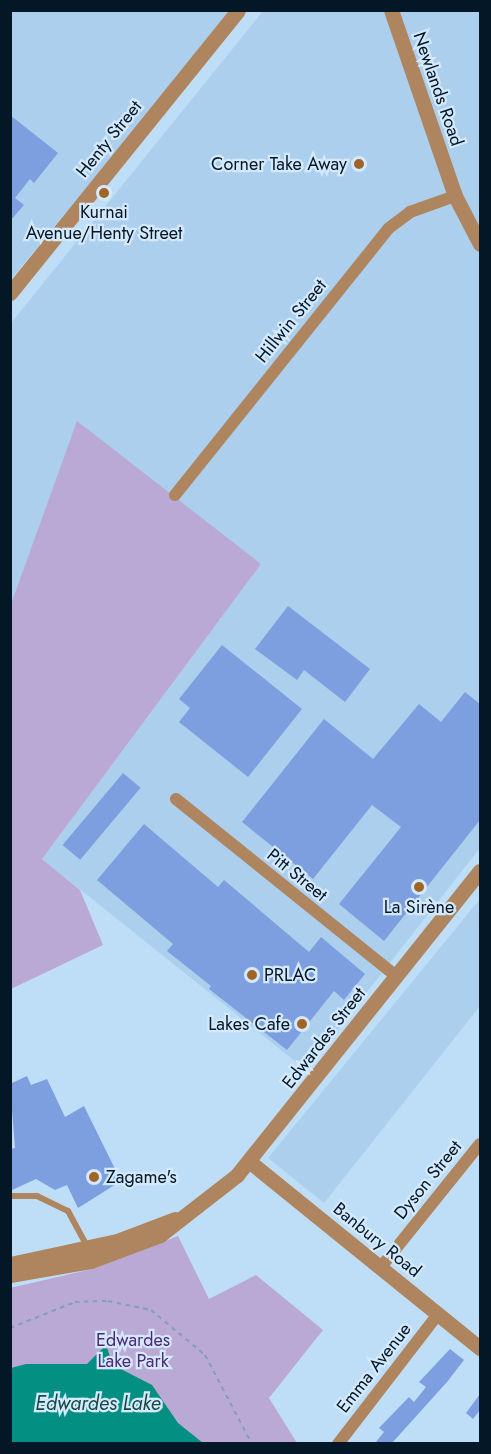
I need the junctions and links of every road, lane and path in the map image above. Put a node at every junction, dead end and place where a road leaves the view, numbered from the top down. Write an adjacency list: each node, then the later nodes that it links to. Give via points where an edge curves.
1 (238, 10): 5 (street, Henty Street)
2 (390, 10): 3 (street, Newlands Road)
3 (455, 196): 4 (street, Newlands Road); 6 (street, Hillwin Street, via 410,212 389,228)
4 (480, 244)
5 (10, 293)
6 (175, 495)
7 (176, 799): 9 (street, Pitt Street)
8 (480, 871): 9 (street, Edwardes Street)
9 (397, 977): 11 (street, Edwardes Street)
10 (480, 1144): 15 (street, Dyson Street)
11 (250, 1162): 13 (street, Edwardes Street, via 185,1216); 15 (street, Banbury Road)
12 (13, 1196): 13 (lane, via 50,1200 76,1220)
13 (87, 1256): 14 (street, Edwardes Street); 16 (street, Edwardes Street)
14 (10, 1264)
15 (381, 1267): 17 (street, Banbury Road)
16 (10, 1275)
17 (438, 1314): 19 (street, Banbury Road); 20 (street, Emma Avenue)
18 (10, 1328): 21 (path, via 75,1302 108,1301 151,1310 205,1355)
19 (480, 1348)
20 (341, 1442)
21 (252, 1443)

